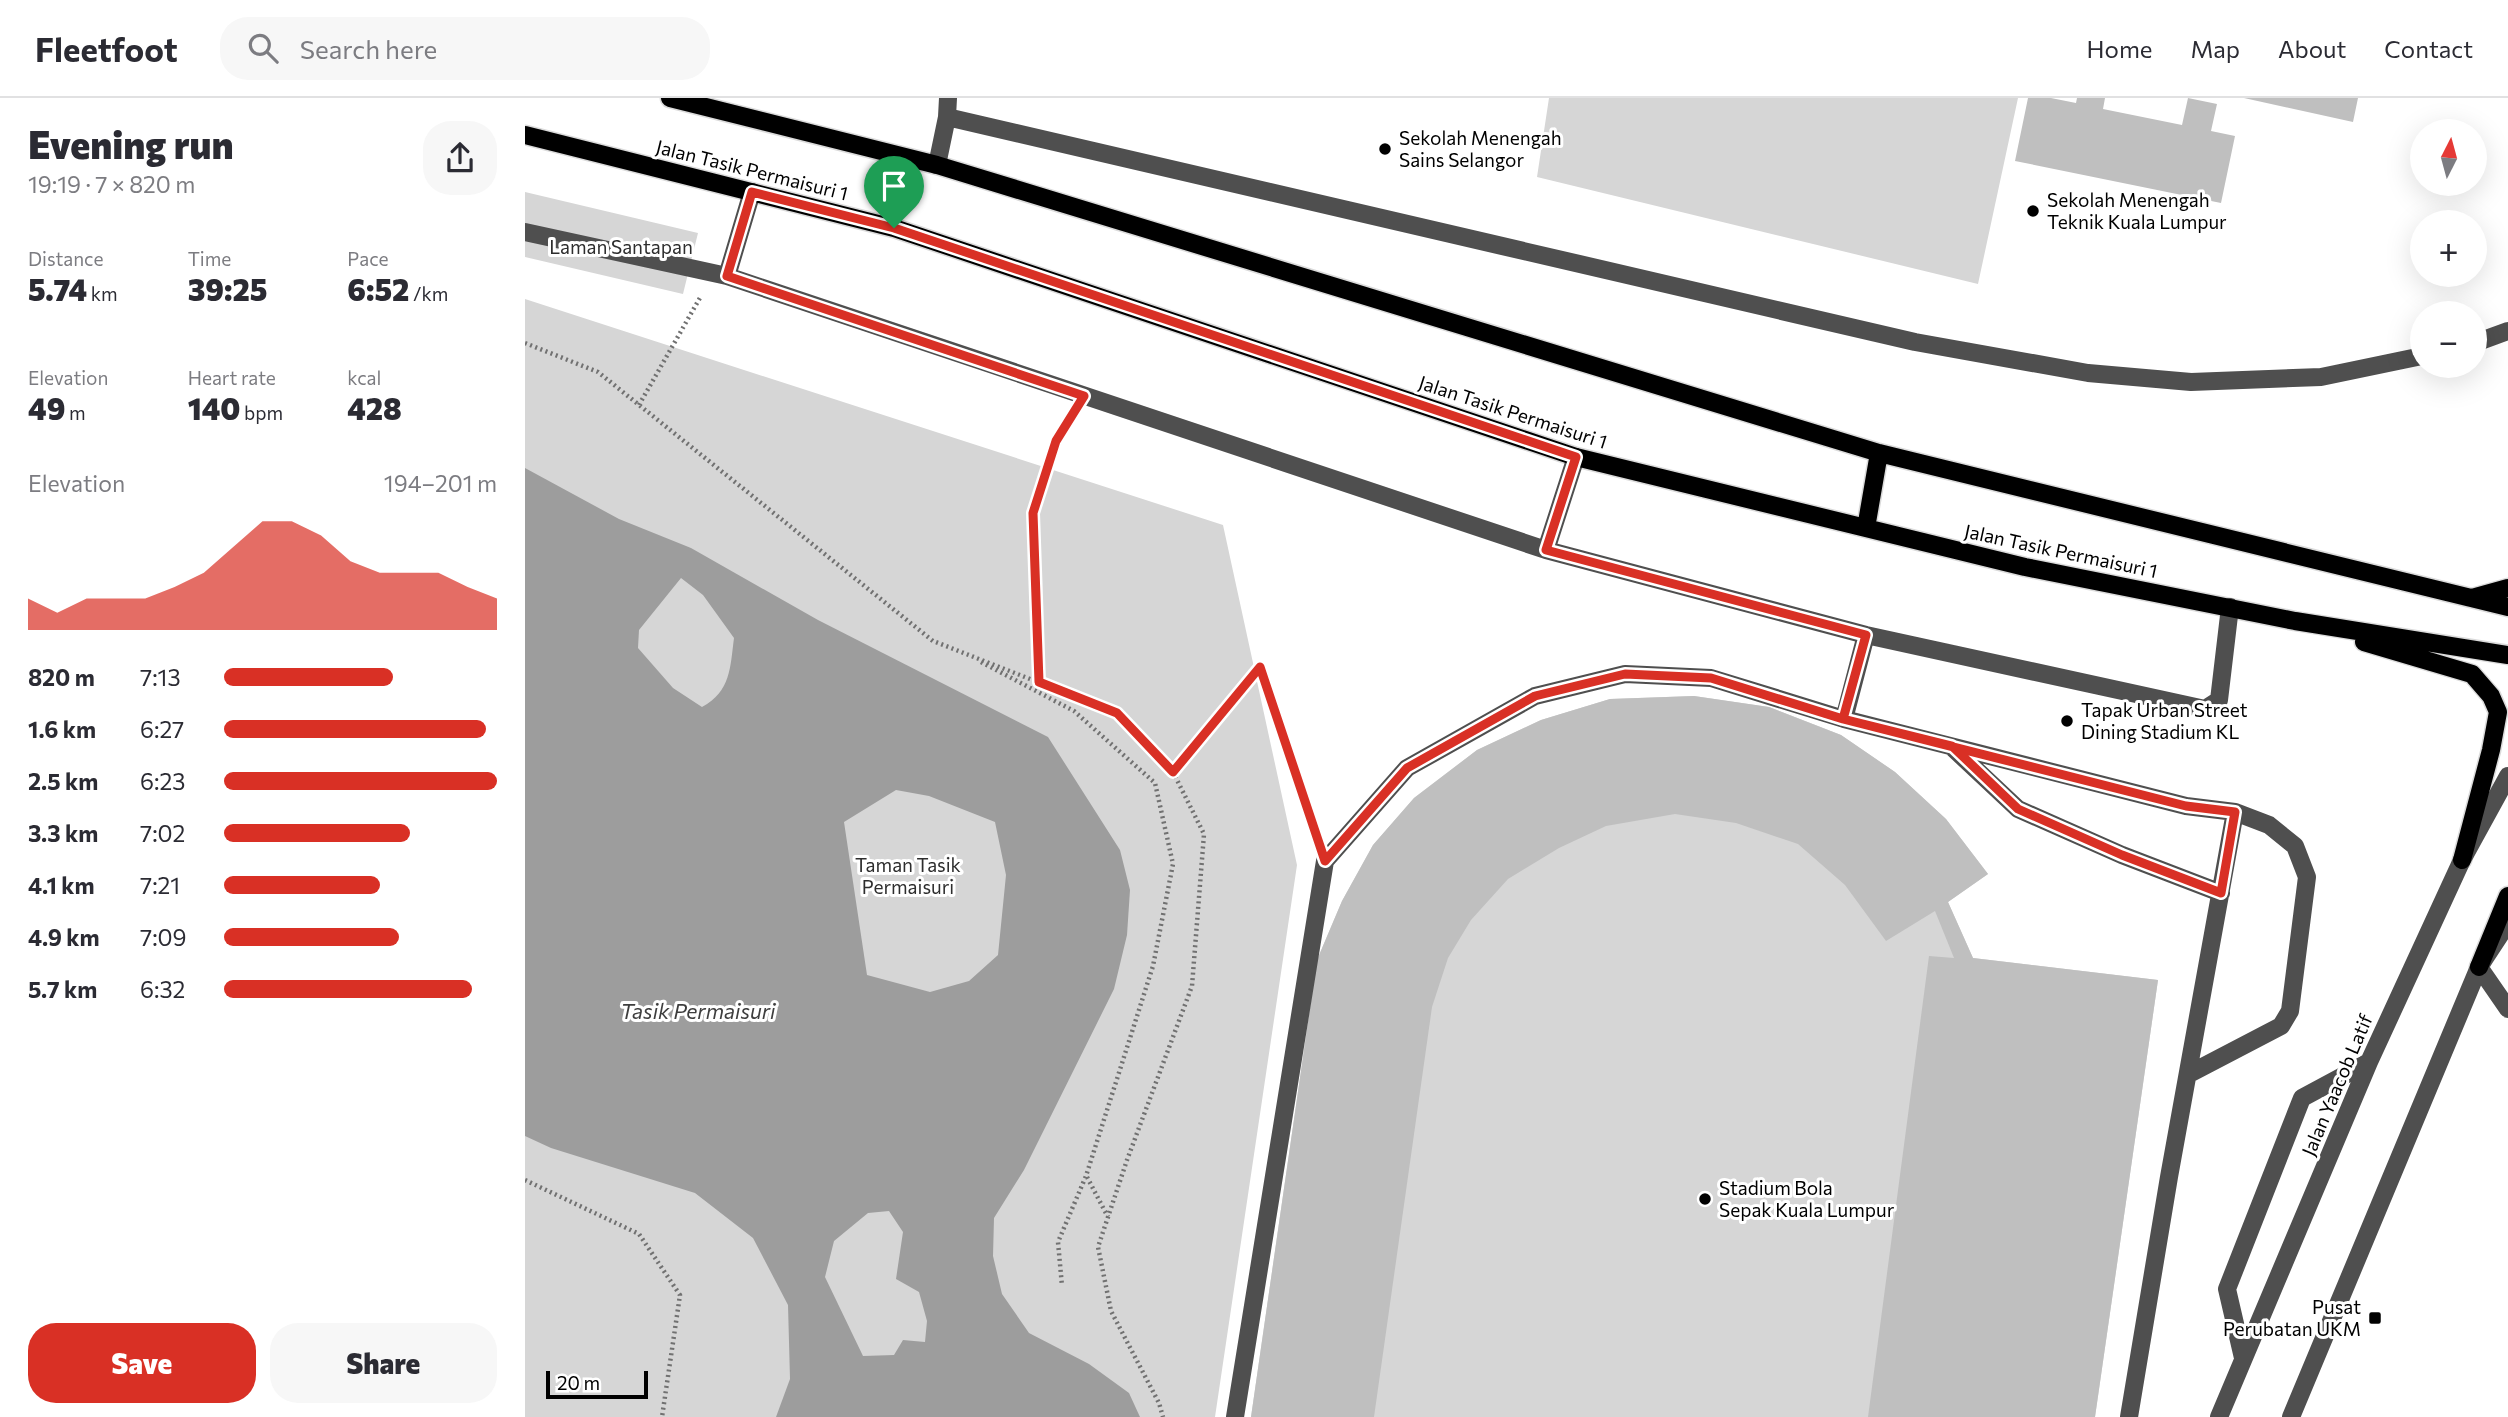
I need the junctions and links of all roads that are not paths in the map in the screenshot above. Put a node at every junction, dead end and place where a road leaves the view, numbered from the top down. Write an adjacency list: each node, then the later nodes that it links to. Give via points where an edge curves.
1 (670, 98): 5 (main road)
2 (948, 98): 3 (street)
3 (947, 117): 5 (street); 11 (street, via 1915,342 2088,373 2192,382 2321,377)
4 (525, 135): 6 (main road, Jalan Tasik Permaisuri 1)
5 (937, 165): 12 (main road)
6 (752, 192): 8 (street); 13 (main road, Jalan Tasik Permaisuri 1, via 894,228)
7 (525, 232): 8 (street)
8 (727, 276): 15 (street)
9 (2508, 331): 10 (street)
10 (2487, 339)
11 (2410, 358)
12 (1879, 453): 14 (main road); 17 (main road)
13 (1576, 457): 14 (main road, Jalan Tasik Permaisuri 1); 15 (street)
14 (1866, 528): 18 (main road, Jalan Tasik Permaisuri 1, via 2025,567)
15 (1546, 550): 21 (street)
16 (2508, 588): 17 (main road)
17 (2472, 598): 19 (main road)
18 (2230, 607): 20 (main road, Jalan Tasik Permaisuri 1); 21 (street, via 2219,700 2205,709)
19 (2508, 607)
20 (2295, 621): 22 (main road, Jalan Tasik Permaisuri 1); 27 (main road, via 2472,674 2491,696 2498,712 2494,737)
21 (1866, 635): 23 (street)
22 (2508, 655)
23 (1843, 719): 24 (street); 36 (street, via 1711,678 1625,674 1535,696 1407,768 1325,861)
24 (1952, 746): 26 (street, via 2186,806); 28 (street, via 2018,809)
25 (2508, 776): 27 (street, Jalan Yaacob Latif)
26 (2235, 812): 28 (street); 34 (street, via 2269,825 2295,846 2304,866 2307,877 2290,1012 2281,1026)
27 (2462, 860): 33 (street, Jalan Yaacob Latif)
28 (2221, 893): 34 (street)
29 (2508, 896): 31 (main road)
30 (2508, 923): 31 (street)
31 (2479, 967): 32 (street); 39 (street)
32 (2508, 1009)
33 (2369, 1062): 35 (street, Jalan Yaacob Latif); 35 (street, via 2302,1098 2227,1289)
34 (2189, 1074): 37 (street)
35 (2243, 1358): 38 (street, Jalan Yaacob Latif)
36 (1235, 1417)
37 (2129, 1417)
38 (2219, 1417)
39 (2291, 1417)

